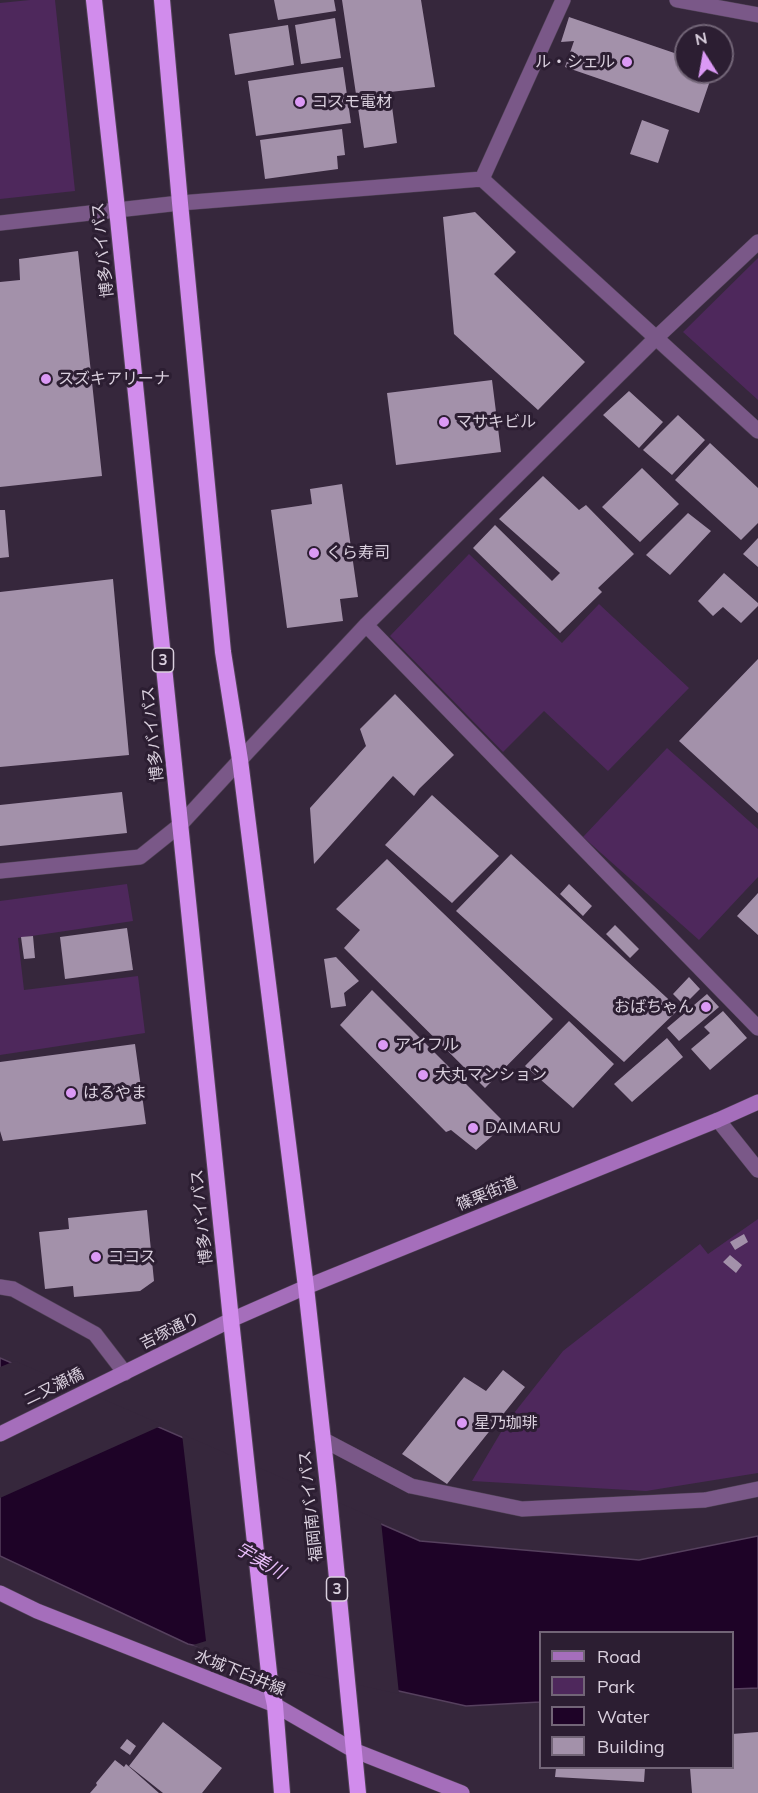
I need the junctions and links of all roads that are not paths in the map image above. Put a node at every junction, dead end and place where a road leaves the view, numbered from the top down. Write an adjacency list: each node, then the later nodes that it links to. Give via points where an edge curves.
1 (94, 0): 8 (highway, 博多バイパス / 3)
2 (162, 0): 7 (highway, 3)
3 (563, 0): 6 (street)
4 (677, 0): 5 (street)
5 (758, 15)
6 (482, 180): 7 (street); 11 (street)
7 (180, 202): 8 (street); 14 (highway, 3, via 223,652)
8 (117, 209): 9 (street); 15 (highway, 博多バイパス / 3)
9 (0, 223)
10 (758, 242): 11 (street)
11 (656, 338): 12 (street); 13 (street)
12 (758, 431)
13 (366, 625): 14 (street); 17 (street)
14 (240, 760): 15 (street); 22 (highway, 3)
15 (180, 825): 16 (street, via 140,857); 23 (highway, 博多バイパス / 3)
16 (0, 871)
17 (758, 1028)
18 (758, 1102): 19 (main road, 篠栗街道)
19 (718, 1120): 20 (street); 22 (main road, 篠栗街道)
20 (758, 1170)
21 (0, 1287): 24 (street, via 13,1289 95,1334)
22 (306, 1287): 23 (main road, 篠栗街道); 26 (highway, 福岡南バイパス / 3)
23 (231, 1320): 24 (main road, 吉塚通り); 29 (highway, 3)
24 (125, 1373): 25 (main road, 二又瀬橋)
25 (0, 1434)
26 (322, 1439): 27 (street, via 411,1486 522,1509 705,1500); 30 (highway, 福岡南バイパス / 3)
27 (758, 1490)
28 (0, 1593): 29 (main road, 水城下臼井線)
29 (275, 1705): 30 (main road, 水城下臼井線); 31 (highway, 3)
30 (353, 1749): 32 (highway, 福岡南バイパス / 3); 33 (main road, 水城下臼井線)
31 (282, 1793)
32 (358, 1793)
33 (462, 1793)

